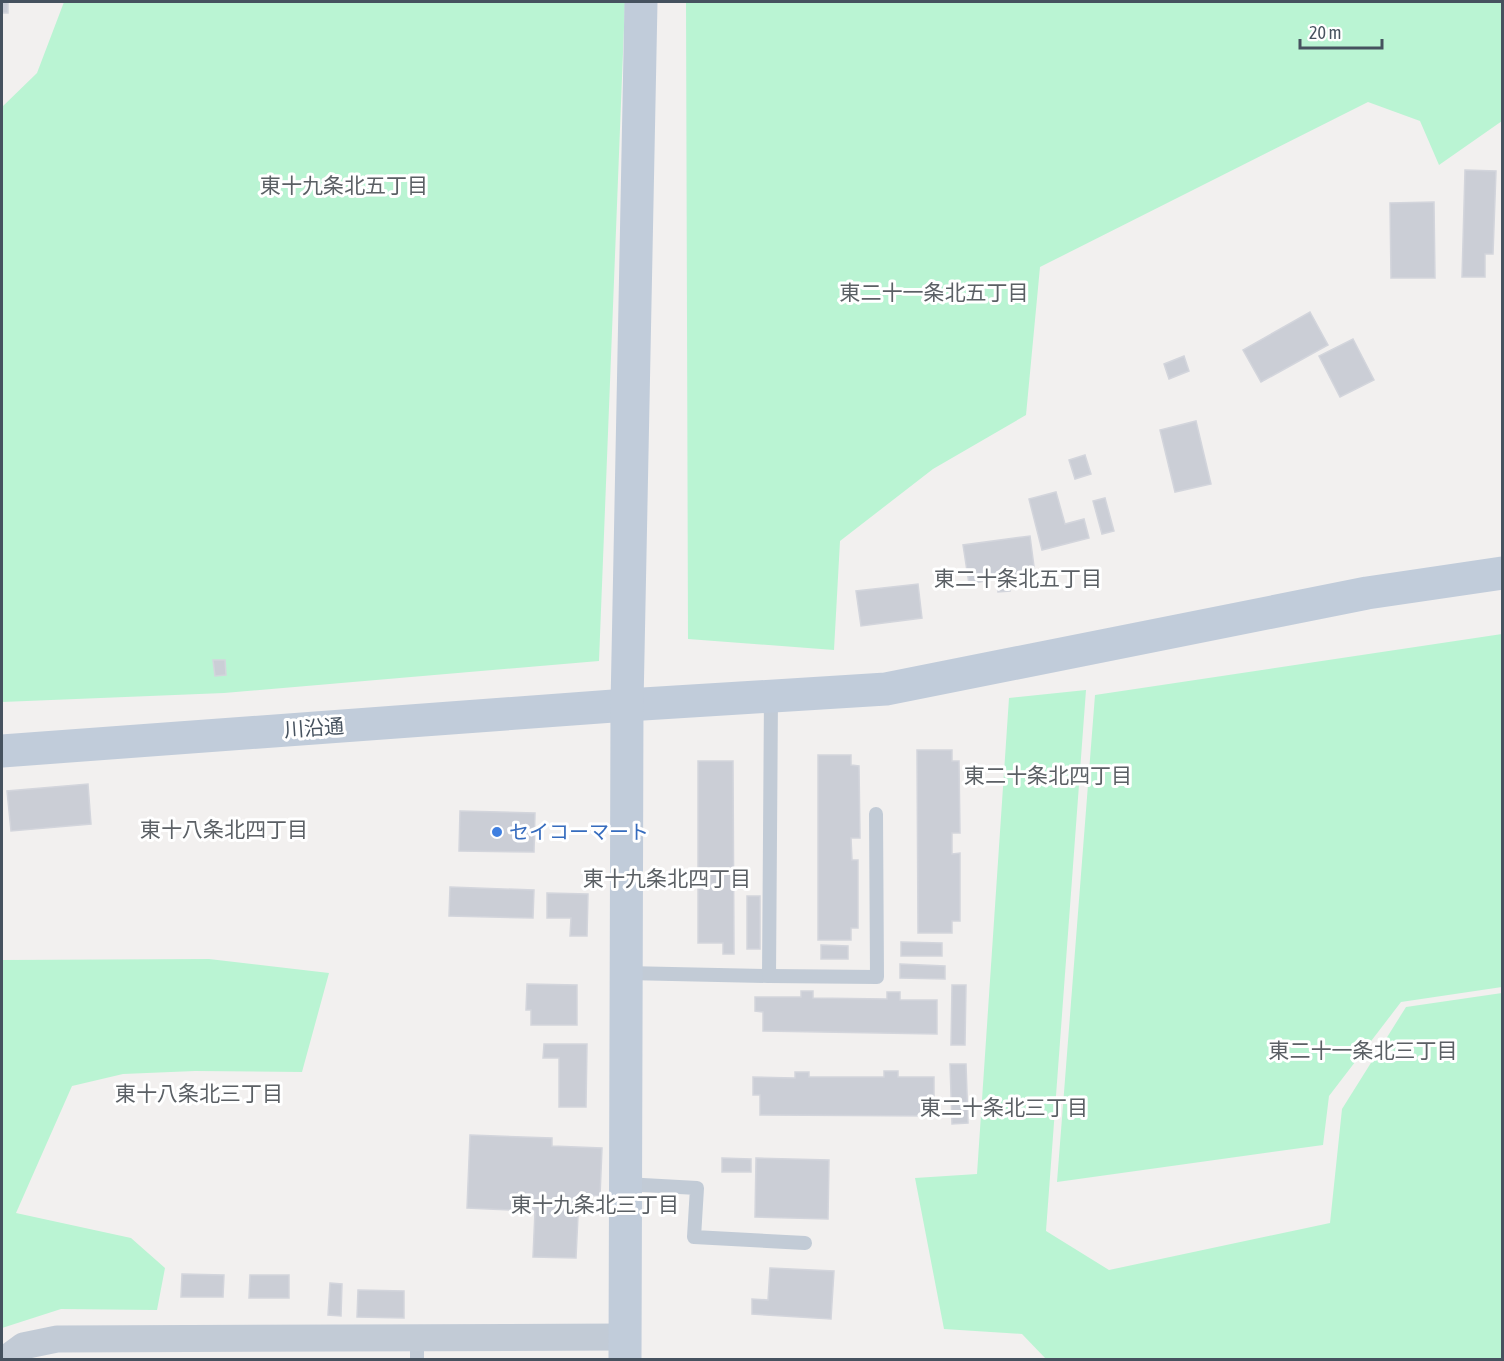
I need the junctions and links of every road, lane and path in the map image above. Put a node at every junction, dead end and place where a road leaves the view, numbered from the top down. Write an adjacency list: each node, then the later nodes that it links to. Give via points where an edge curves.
1 (641, 2): 4 (street)
2 (1503, 573): 3 (street, 川沿通, via 1367,593 886,689)
3 (771, 696): 4 (street, 川沿通); 8 (lane)
4 (627, 705): 5 (street, 川沿通); 7 (street)
5 (2, 751)
6 (876, 814): 8 (lane, via 877,976)
7 (626, 973): 8 (lane); 9 (street)
8 (769, 976)
9 (625, 1184): 10 (lane, via 696,1188 694,1237); 11 (street)
10 (805, 1243)
11 (625, 1348): 12 (street)
12 (417, 1349): 13 (street, via 57,1339)
13 (16, 1355)

